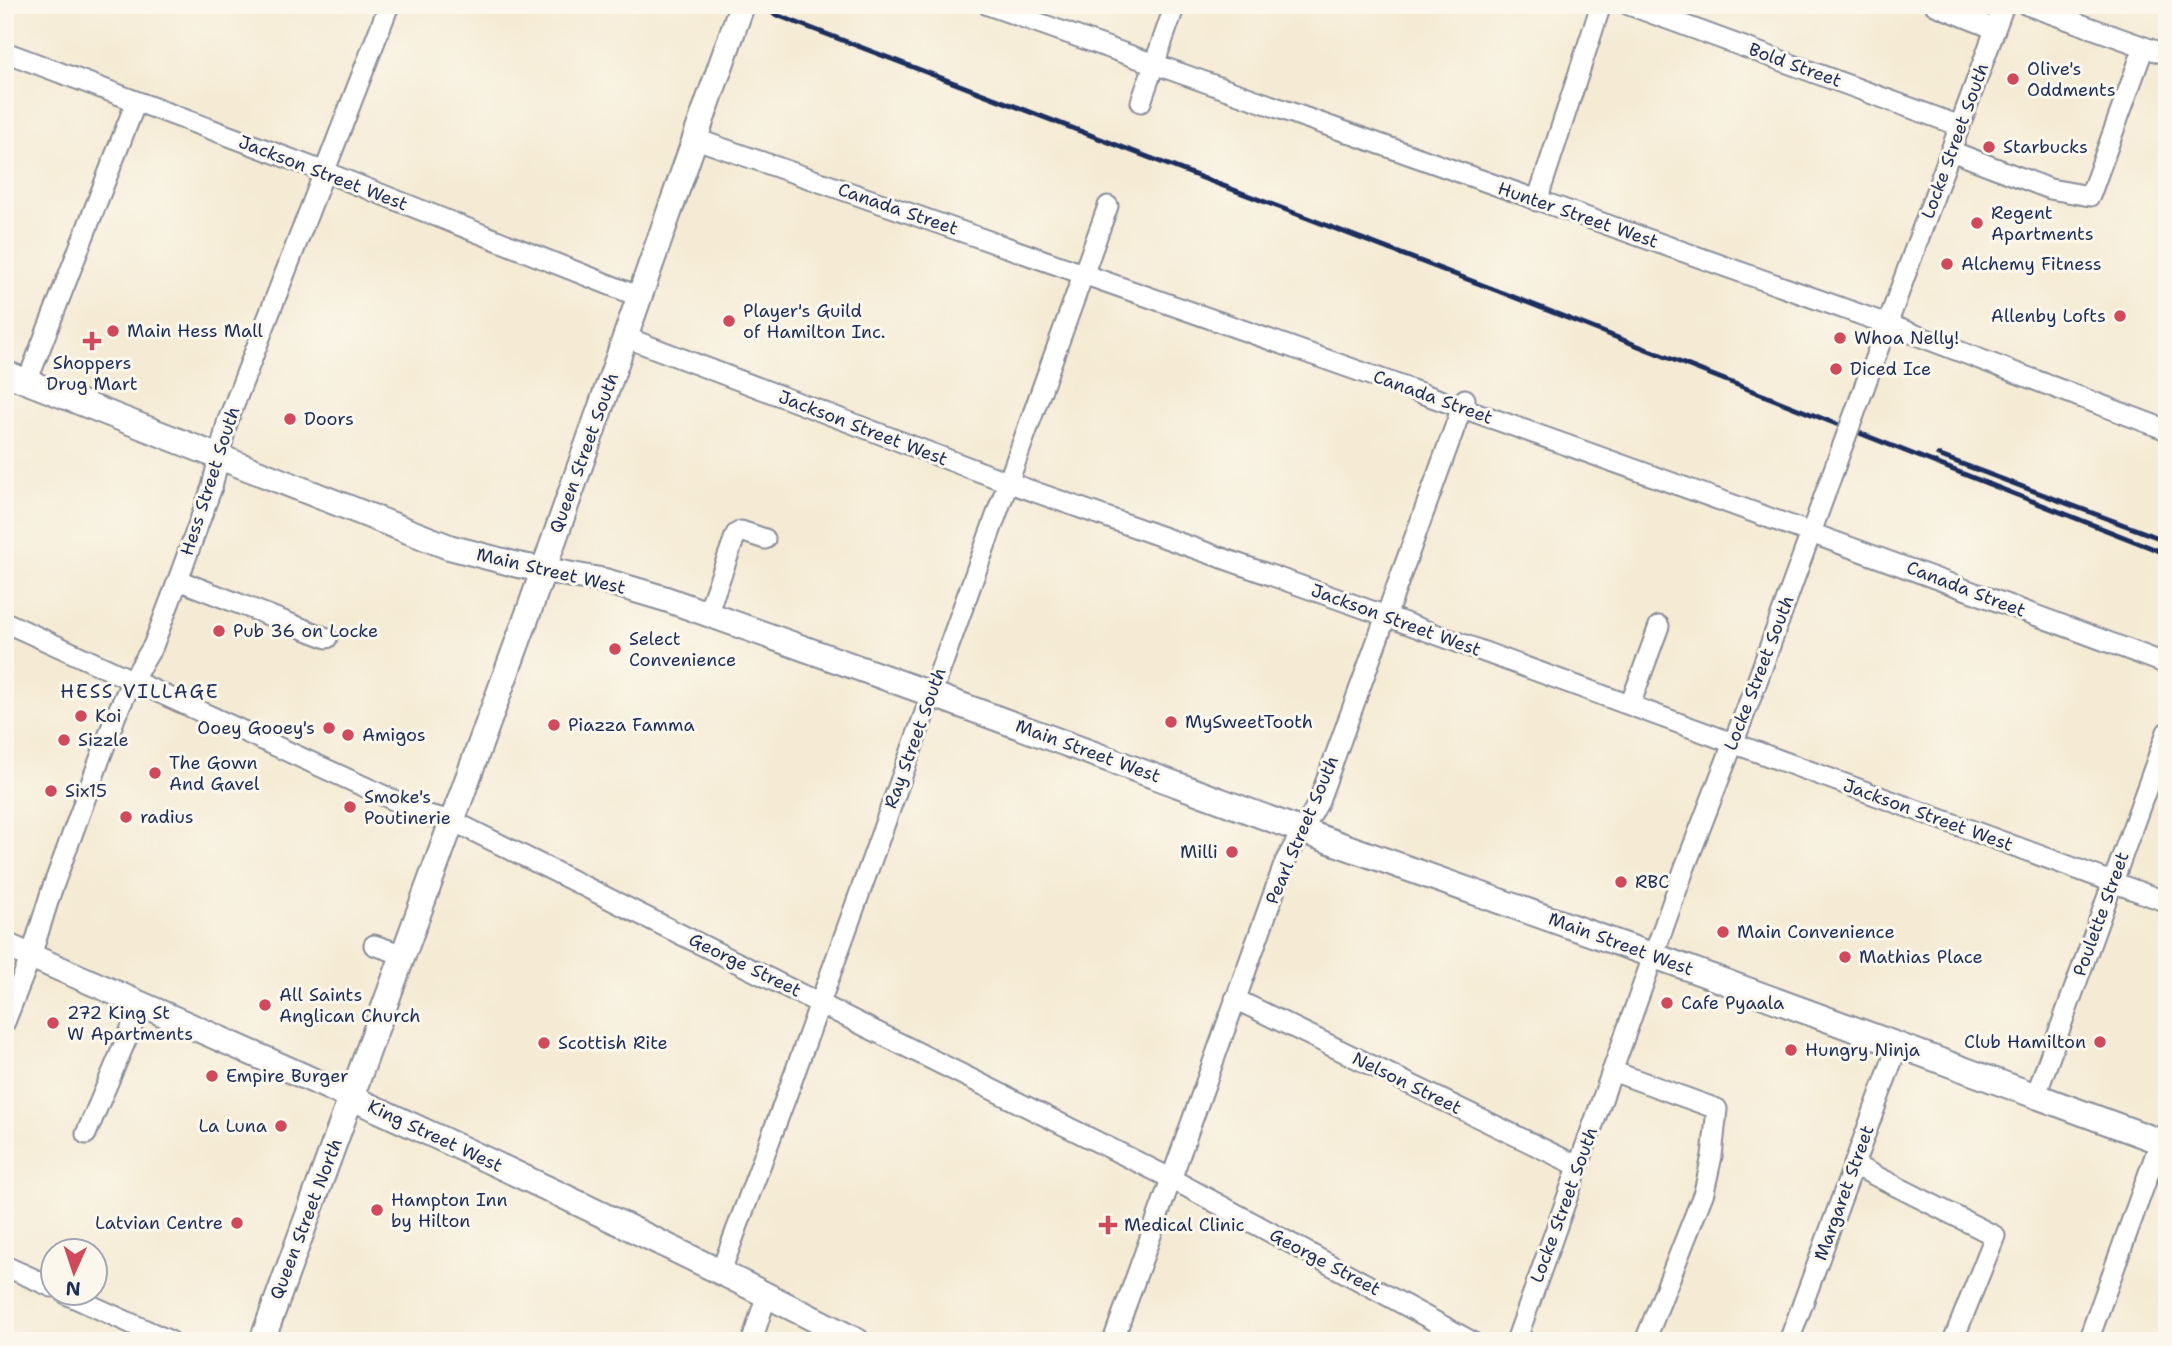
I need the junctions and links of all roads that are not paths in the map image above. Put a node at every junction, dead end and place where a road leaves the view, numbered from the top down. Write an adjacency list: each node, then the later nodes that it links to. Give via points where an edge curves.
1 (389, 5): 20 (street, Hess Street South)
2 (742, 5): 18 (main road, Queen Street South)
3 (988, 5): 14 (street, Hunter Street West)
4 (1175, 5): 14 (street)
5 (1601, 5): 21 (street)
6 (1629, 5): 17 (street, Bold Street)
7 (1935, 5): 10 (street)
8 (2004, 5): 10 (street, Locke Street South)
9 (2027, 5): 11 (street)
10 (1996, 29): 17 (street, Locke Street South)
11 (2144, 47): 13 (street); 19 (street, via 2090,196 2050,189)
12 (5, 52): 15 (street, Jackson Street West)
13 (2167, 55)
14 (1154, 64): 16 (street); 21 (street, Hunter Street West)
15 (135, 102): 20 (street, Jackson Street West); 27 (street)
16 (1141, 102)
17 (1960, 125): 19 (street, Locke Street South)
18 (696, 139): 23 (street, Canada Street); 24 (main road, Queen Street South)
19 (1951, 151): 25 (street, Locke Street South)
20 (325, 172): 24 (street, Jackson Street West); 30 (street, Hess Street South, via 227,423)
21 (1538, 201): 25 (street, Hunter Street West)
22 (1108, 206): 23 (street, Ray Street South)
23 (1084, 273): 28 (street, Canada Street); 31 (street, Ray Street South)
24 (640, 297): 26 (main road, Queen Street South)
25 (1887, 324): 29 (street, Hunter Street West); 32 (street, Locke Street South, bridge)
26 (625, 337): 31 (street, Jackson Street West); 34 (main road, Queen Street South)
27 (16, 378): 30 (main road, Main Street West)
28 (1463, 403): 32 (street, Canada Street); 37 (street, Pearl Street South)
29 (2167, 430)
30 (219, 458): 34 (main road, Main Street West, via 449,547); 35 (street, Hess Street South)
31 (1007, 482): 37 (street, Jackson Street West); 43 (street, Ray Street South)
32 (1811, 531): 41 (street, Canada Street); 46 (street, Locke Street South)
33 (765, 539): 36 (street, via 741,531 736,534)
34 (543, 569): 36 (main road, Main Street West, via 605,581); 47 (main road, Queen Street South)
35 (178, 580): 40 (street); 42 (street, Hess Street South, via 153,646)
36 (707, 614): 43 (main road, Main Street West)
37 (1386, 616): 44 (street, Jackson Street West); 48 (street, Pearl Street South, via 1318,803)
38 (5, 622): 42 (street, George Street)
39 (1658, 626): 44 (street)
40 (327, 638)
41 (2167, 664)
42 (133, 679): 47 (street, George Street, via 424,814); 55 (street, Hess Street South)
43 (931, 694): 48 (main road, Main Street West); 57 (street, Ray Street South)
44 (1630, 705): 46 (street, Jackson Street West)
45 (2167, 732): 49 (street, Poulette Street)
46 (1732, 744): 49 (street, Jackson Street West); 54 (street, Locke Street South)
47 (453, 821): 53 (main road, Queen Street South); 57 (street, George Street)
48 (1301, 830): 54 (main road, Main Street West); 56 (street, Pearl Street South)
49 (2113, 882): 50 (street, Jackson Street West); 62 (street, Poulette Street)
50 (2167, 902)
51 (5, 945): 55 (main road, King Street West)
52 (374, 945): 53 (street)
53 (404, 955): 63 (main road, Queen Street South)
54 (1653, 955): 60 (main road, Main Street West); 61 (street, Locke Street South)
55 (31, 956): 58 (main road, King Street West); 59 (street, Hess Street South)
56 (1235, 999): 67 (street, Nelson Street); 68 (street, Pearl Street South)
57 (820, 1002): 68 (street, George Street); 70 (street, Ray Street South)
58 (141, 1005): 63 (main road, King Street West); 64 (street)
59 (5, 1022)
60 (1898, 1045): 62 (main road, Main Street West); 66 (street, Margaret Street)
61 (1612, 1071): 67 (street, Locke Street South); 81 (street, via 1717,1109 1704,1192)
62 (2036, 1095): 65 (main road, Main Street West)
63 (352, 1097): 70 (main road, King Street West); 75 (main road, Queen Street North)
64 (86, 1134)
65 (2163, 1143): 84 (street)
66 (1854, 1165): 82 (street, Margaret Street); 83 (street, via 1995,1236)
67 (1578, 1166): 80 (street, Locke Street South)
68 (1172, 1179): 78 (street, Pearl Street South); 79 (street, George Street)
69 (5, 1266): 71 (street)
70 (720, 1271): 72 (main road, King Street West)
71 (38, 1281)
72 (766, 1294): 76 (street); 77 (main road, King Street West)
73 (98, 1308): 74 (street)
74 (170, 1341)
75 (262, 1341)
76 (752, 1341)
77 (857, 1341)
78 (1113, 1341)
79 (1471, 1341)
80 (1516, 1341)
81 (1644, 1341)
82 (1789, 1341)
83 (1953, 1341)
84 (2088, 1341)

